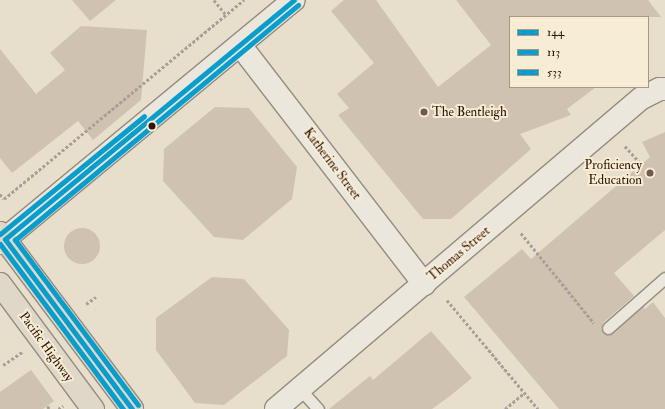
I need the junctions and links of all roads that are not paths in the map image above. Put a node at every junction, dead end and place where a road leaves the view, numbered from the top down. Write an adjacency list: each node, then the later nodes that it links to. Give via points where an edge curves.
1 (294, 0): 2 (street)
2 (240, 45): 4 (street); 7 (street, Katherine Street)
3 (665, 89): 7 (street, Thomas Street, via 642,98)
4 (2, 239): 11 (highway)
5 (665, 278): 8 (lane)
6 (0, 284): 10 (highway, Pacific Highway)
7 (424, 284): 9 (street, Thomas Street)
8 (603, 328)
9 (300, 389): 12 (street, Thomas Street); 13 (lane)
10 (93, 409)
11 (132, 409)
12 (276, 409)
13 (318, 409)

